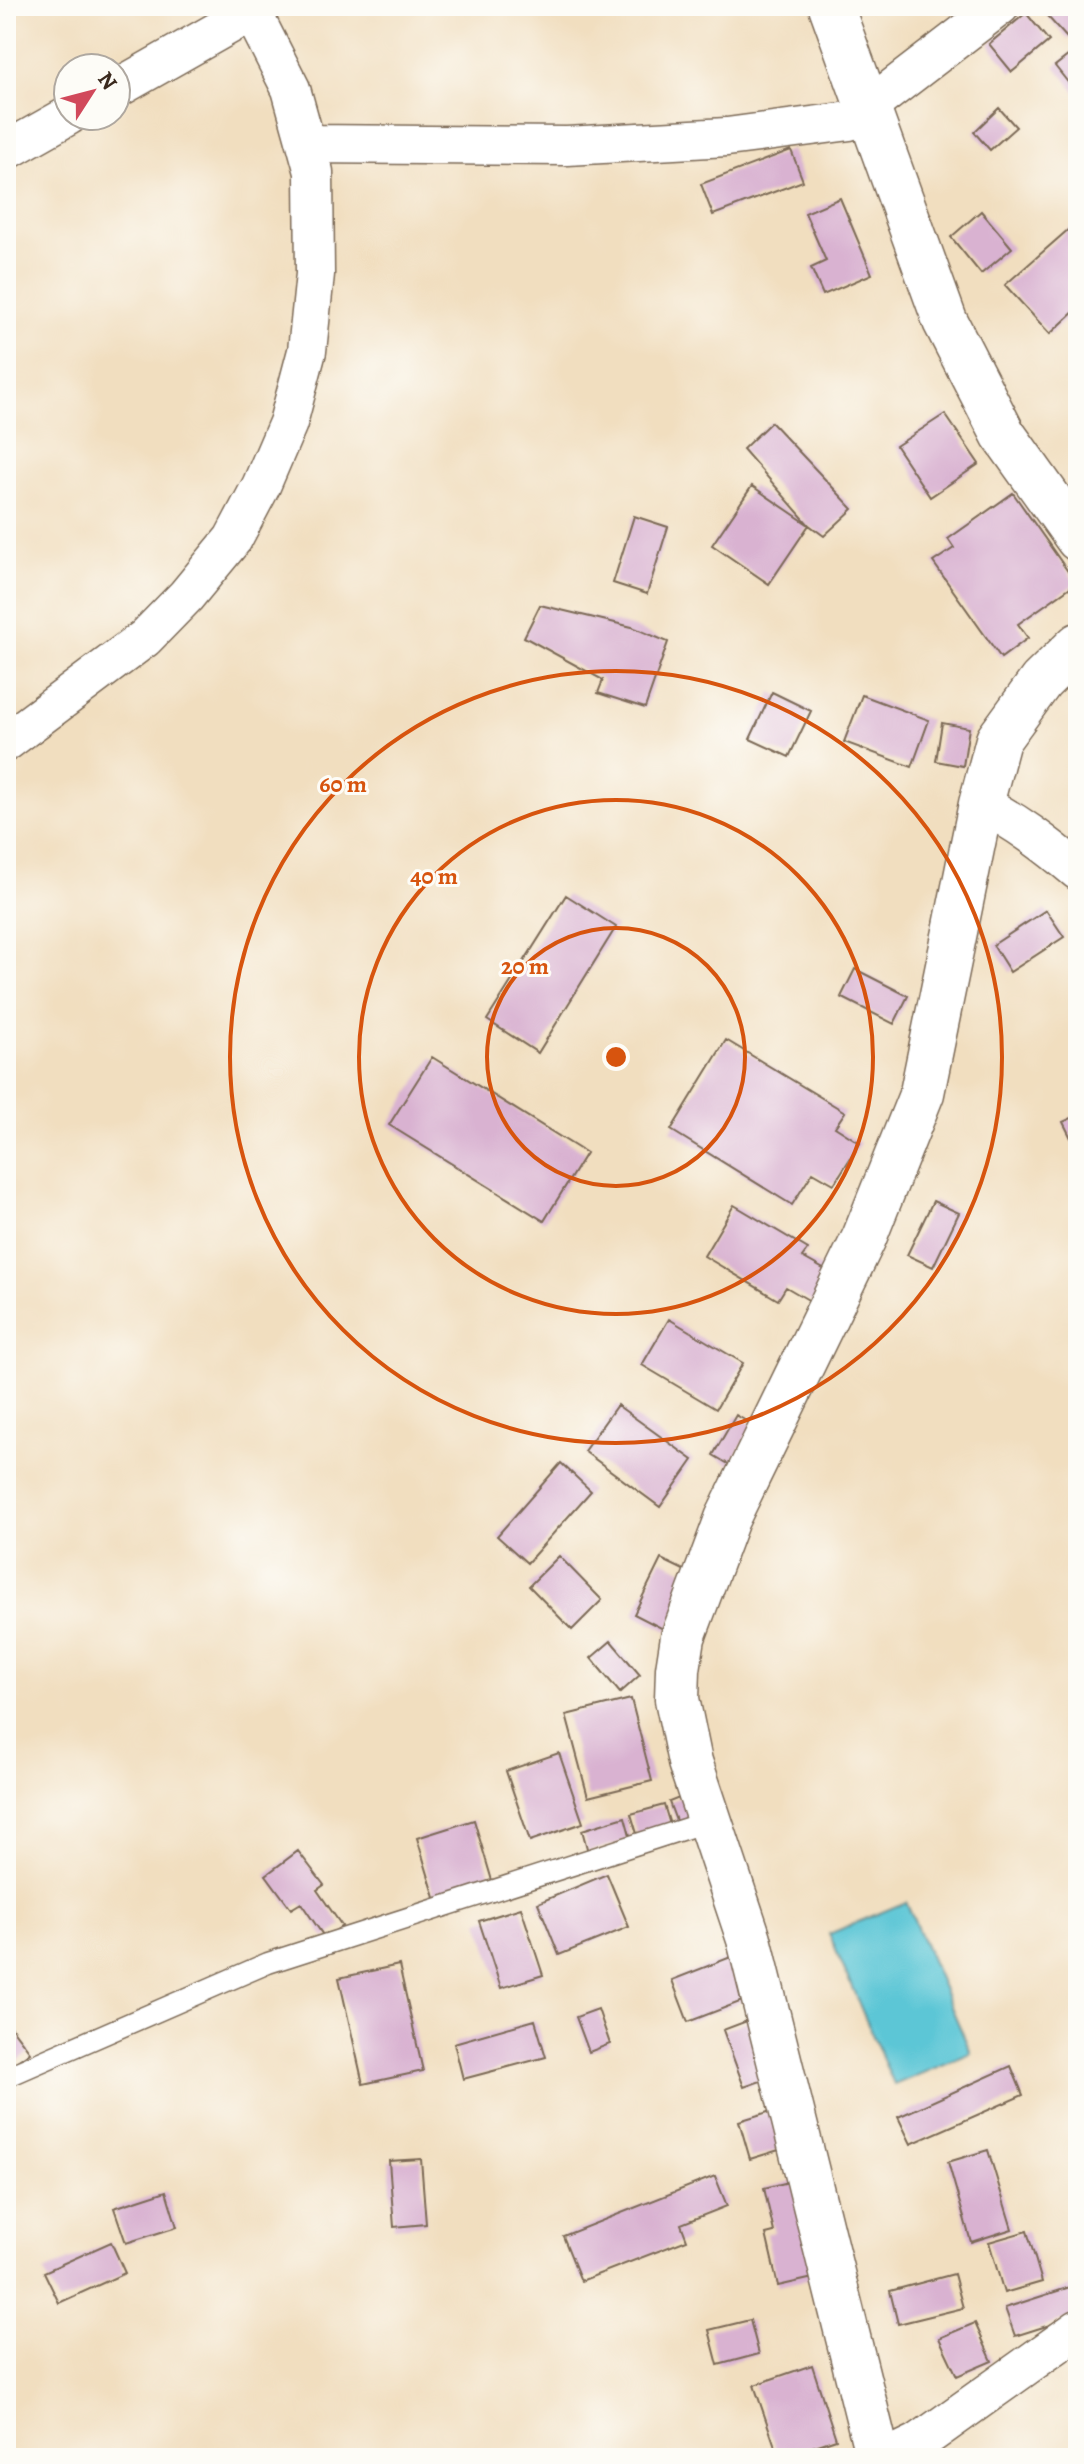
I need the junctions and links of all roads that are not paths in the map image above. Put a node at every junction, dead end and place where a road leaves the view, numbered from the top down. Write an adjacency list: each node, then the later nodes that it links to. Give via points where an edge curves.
1 (831, 6): 5 (street)
2 (1000, 6): 5 (street)
3 (254, 8): 4 (street); 7 (street, via 291,89)
4 (132, 80)
5 (867, 108): 7 (street, via 850,121 727,137 567,146); 9 (street, via 945,321 1003,434)
6 (52, 125): 8 (street)
7 (307, 144): 11 (street, via 314,172 315,274 307,351 288,423 261,486 233,539 145,638)
8 (6, 151)
9 (1078, 539)
10 (1078, 645): 12 (street, via 1041,681 998,740)
11 (6, 742)
12 (981, 804): 13 (street, via 1010,818); 14 (street, via 922,1093 864,1238 727,1519 683,1637 677,1699)
13 (1078, 871)
14 (709, 1821): 15 (lane, via 268,1963); 17 (street, via 749,1939)
15 (6, 2077)
16 (1078, 2329): 18 (street, via 918,2443)
17 (878, 2458)
18 (887, 2458)

